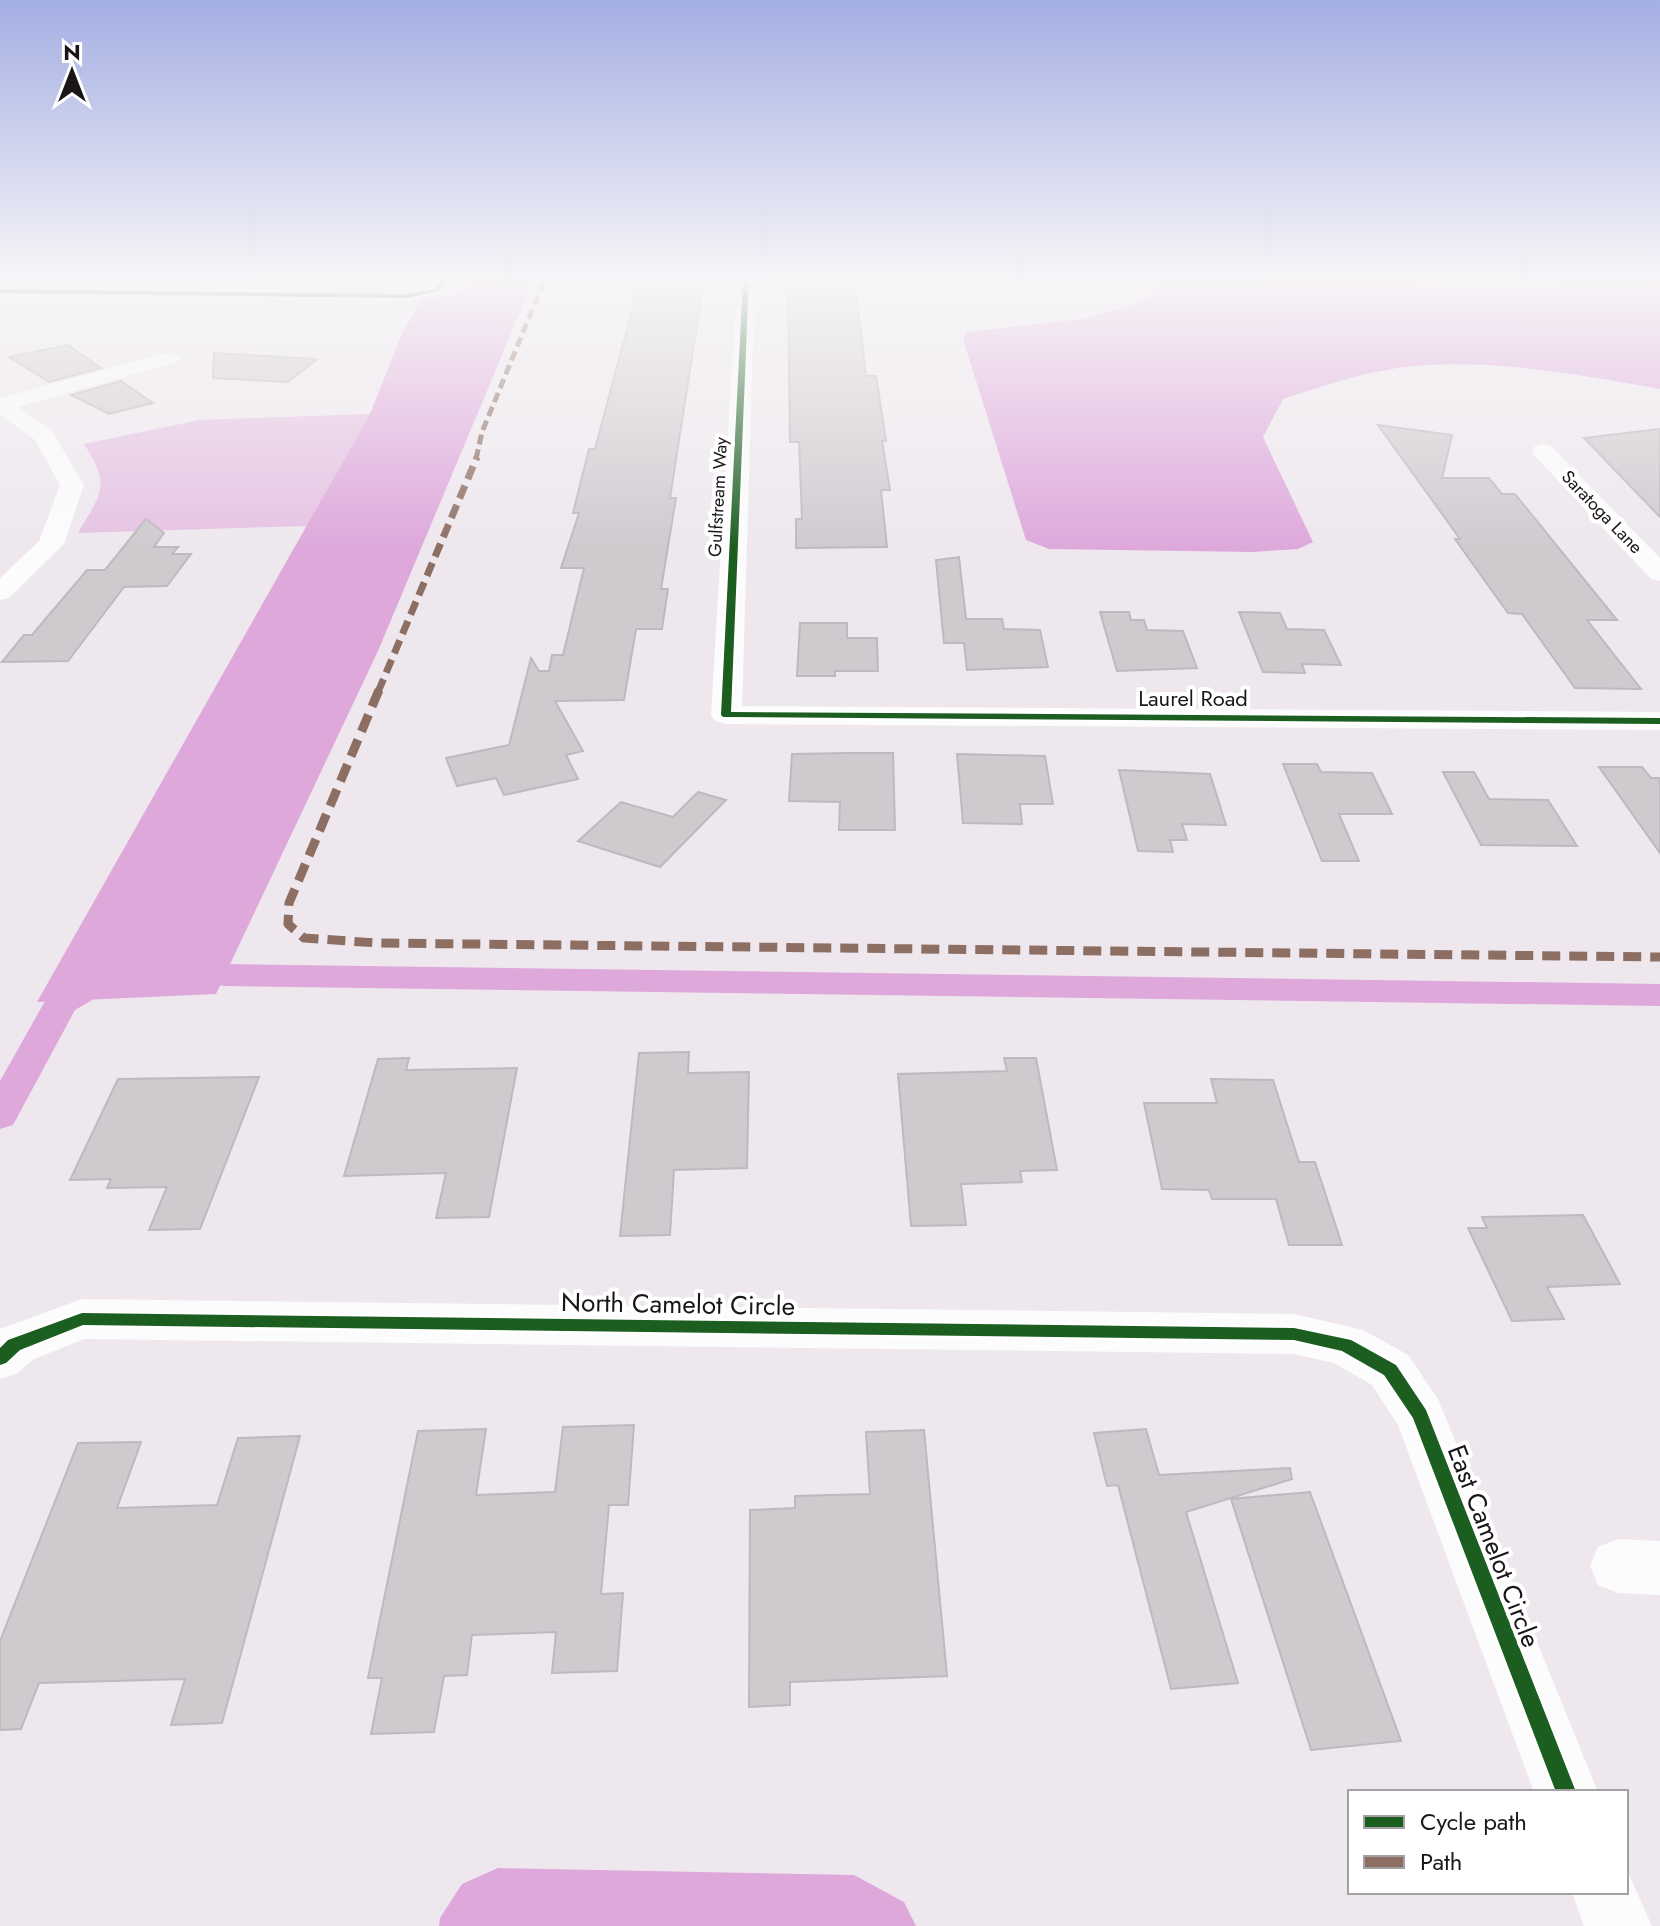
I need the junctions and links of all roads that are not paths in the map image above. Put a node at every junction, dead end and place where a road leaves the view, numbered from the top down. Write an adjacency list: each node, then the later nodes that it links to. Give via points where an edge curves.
1 (130, 369): 3 (street)
2 (742, 369): 7 (street, Gulfstream Way)
3 (2, 404): 6 (street, via 44,436 72,485 51,544)
4 (1543, 451): 5 (street, Saratoga Lane)
5 (1660, 573)
6 (0, 592)
7 (726, 715): 8 (street, Laurel Road)
8 (1660, 721)
9 (1345, 1345): 10 (street, North Camelot Circle, via 1294,1334 82,1319); 11 (street, East Camelot Circle, via 1390,1370 1420,1415)
10 (7, 1351)
11 (1565, 1790)
12 (1606, 1894): 13 (street)
13 (1618, 1926)

